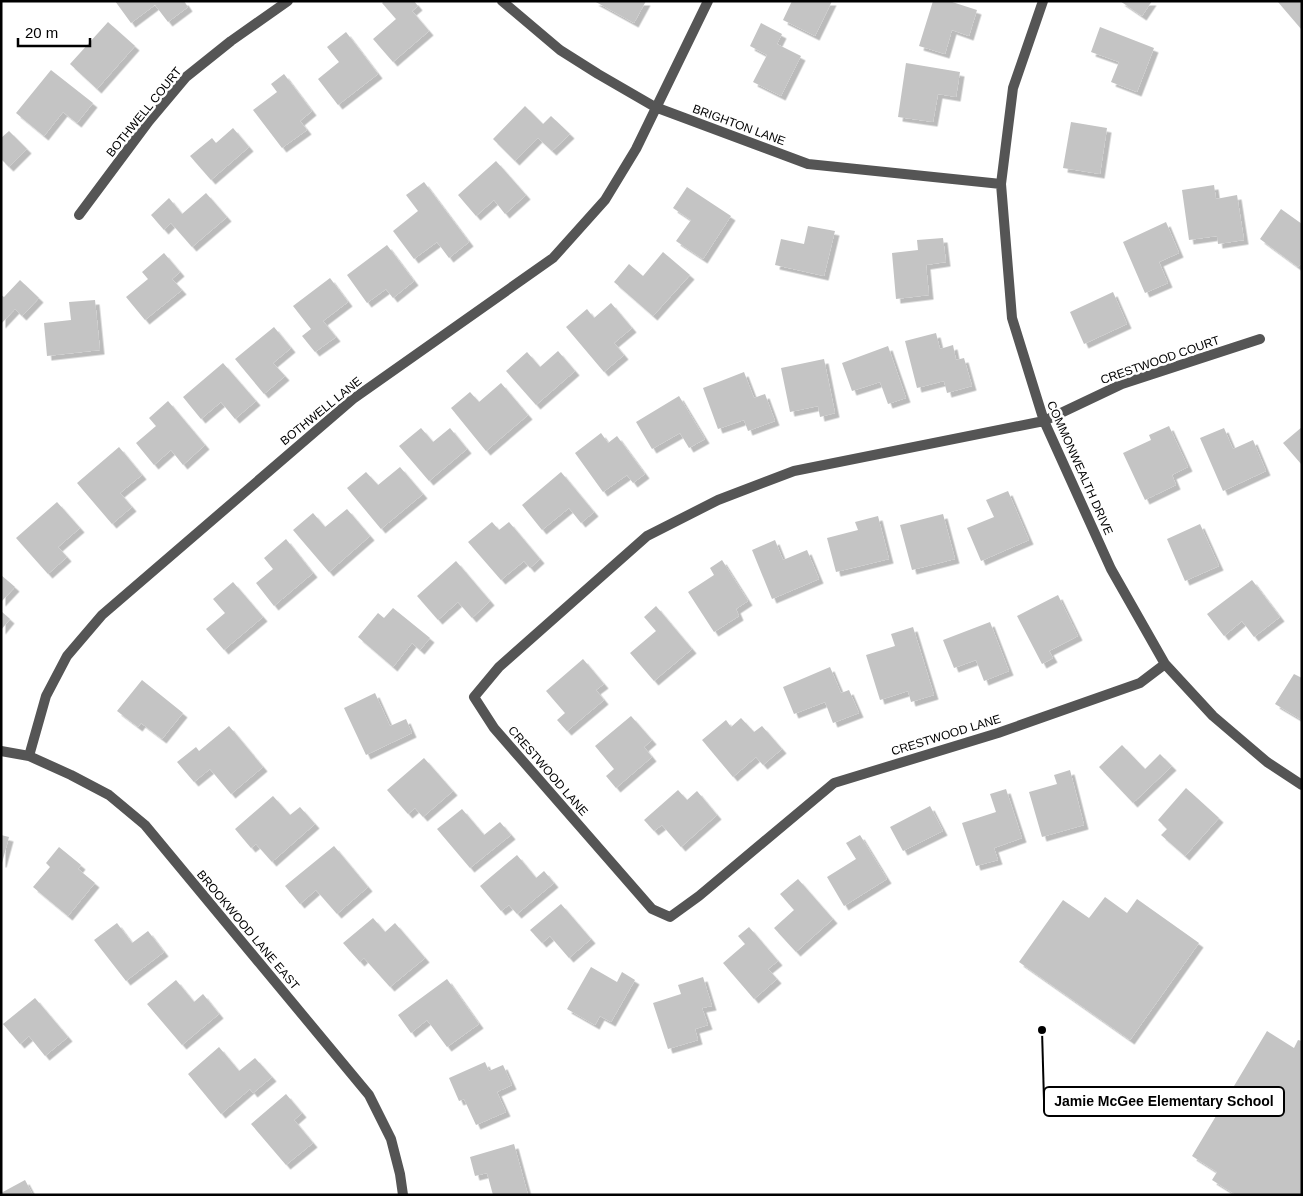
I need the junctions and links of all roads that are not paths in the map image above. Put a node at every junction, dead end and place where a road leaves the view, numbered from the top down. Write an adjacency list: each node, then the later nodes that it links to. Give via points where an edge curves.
1 (288, 1): 7 (street, BOTHWELL COURT, via 186,77)
2 (502, 1): 5 (street, BRIGHTON LANE, via 560,50)
3 (708, 1): 5 (street, BOTHWELL LANE)
4 (1043, 1): 6 (street, COMMONWEALTH DRIVE, via 1013,88)
5 (655, 107): 6 (street, BRIGHTON LANE, via 808,164); 12 (street, BOTHWELL LANE, via 636,149 605,200 553,258 353,399 102,615 67,656 46,696)
6 (1001, 184): 9 (street, COMMONWEALTH DRIVE, via 1012,318)
7 (79, 215)
8 (1260, 339): 9 (street, CRESTWOOD COURT, via 1122,384)
9 (1044, 421): 10 (street, COMMONWEALTH DRIVE, via 1111,569); 10 (street, CRESTWOOD LANE, via 794,471 718,500 647,536 499,667 474,697 494,728 652,909 670,917 834,783 998,733 1140,683)
10 (1165, 664): 13 (street, COMMONWEALTH DRIVE, via 1213,716 1267,762)
11 (1, 751): 12 (street, BROOKWOOD LANE EAST)
12 (29, 756): 14 (street, BROOKWOOD LANE EAST, via 109,795 145,826 369,1095 391,1139)
13 (1302, 786)
14 (403, 1195)

